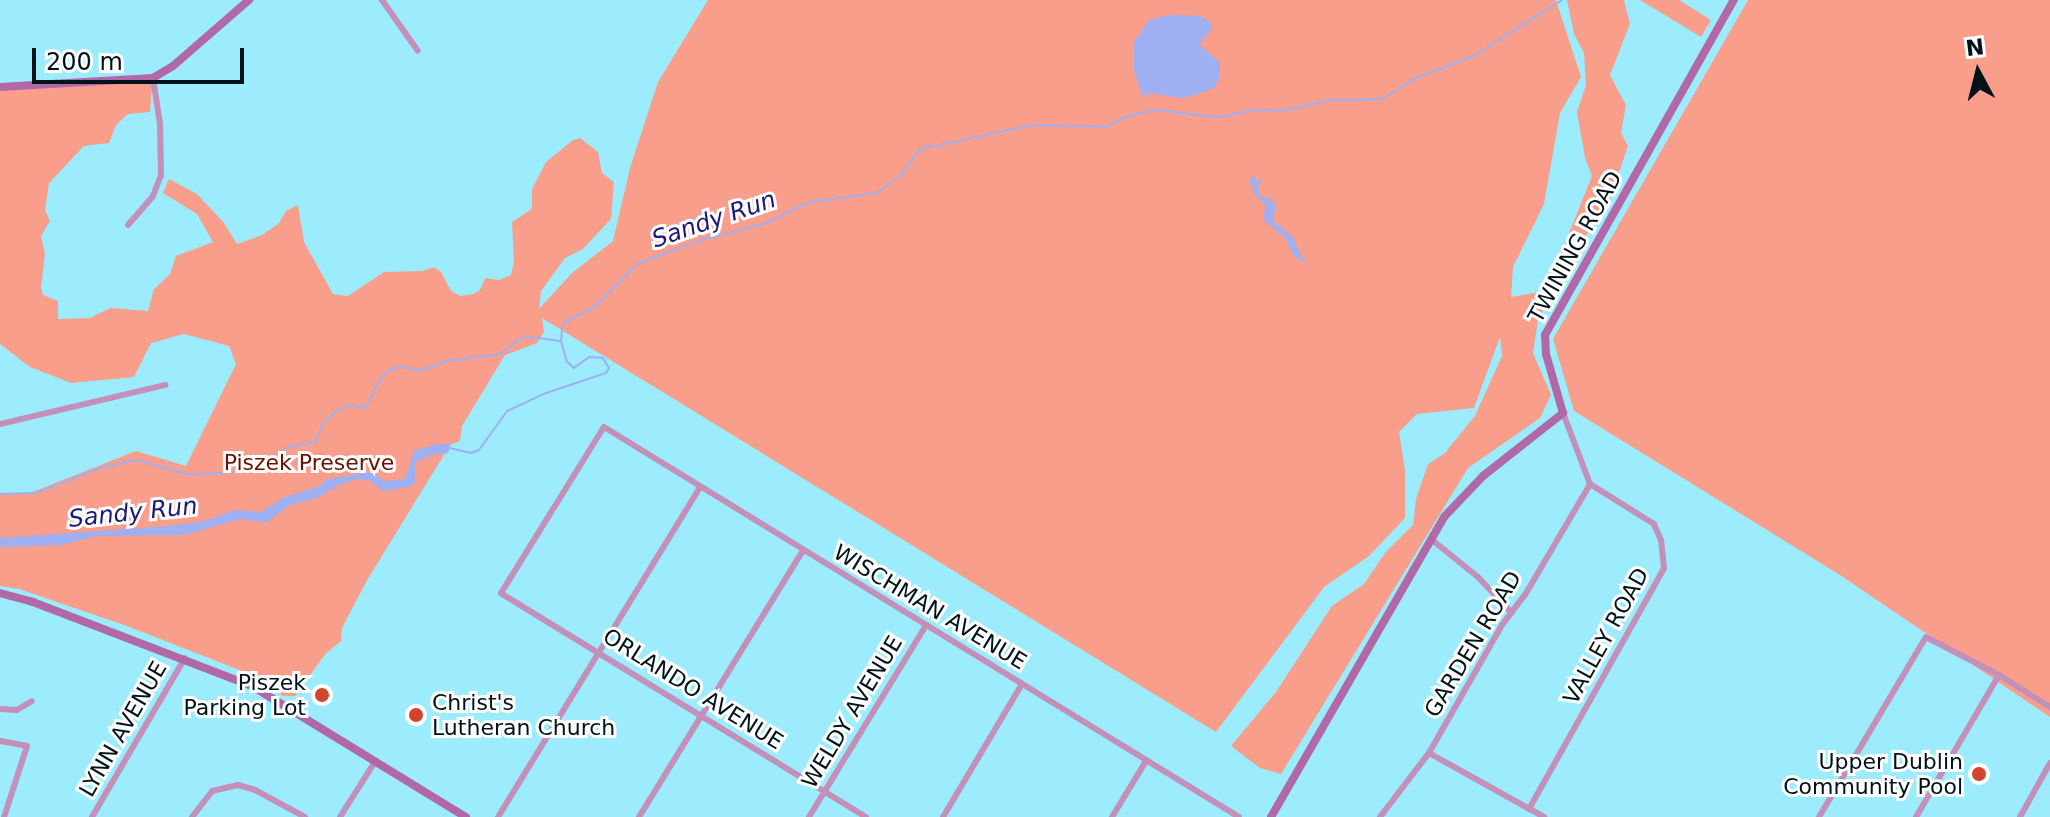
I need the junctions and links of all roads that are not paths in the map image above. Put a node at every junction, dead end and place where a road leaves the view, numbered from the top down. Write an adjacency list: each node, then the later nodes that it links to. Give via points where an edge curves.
1 (249, 0): 5 (street)
2 (382, 0): 4 (street)
3 (1734, 0): 9 (street, TWINING ROAD, via 1545,335)
4 (418, 51)
5 (153, 78): 6 (street); 7 (street, via 161,175 153,196)
6 (0, 87)
7 (128, 225)
8 (165, 385): 10 (street)
9 (1563, 413): 11 (street); 13 (street, via 1458,499)
10 (0, 424)
11 (1590, 484): 17 (street, GARDEN ROAD); 33 (street, VALLEY ROAD, via 1654,524 1664,568)
12 (700, 487): 14 (street, WISCHMAN AVENUE); 16 (street, WISCHMAN AVENUE, via 604,427); 19 (street)
13 (1431, 539): 17 (street); 47 (street)
14 (803, 550): 18 (street, WISCHMAN AVENUE); 26 (street)
15 (0, 593): 20 (street)
16 (501, 593): 19 (street, ORLANDO AVENUE)
17 (1511, 612): 28 (street, GARDEN ROAD)
18 (926, 625): 22 (street, WISCHMAN AVENUE); 32 (street, WELDY AVENUE)
19 (601, 651): 26 (street, ORLANDO AVENUE); 40 (street)
20 (185, 658): 29 (street, via 262,691); 36 (street, LYNN AVENUE)
21 (1999, 675): 24 (street); 50 (street, via 1926,637); 51 (street)
22 (1022, 684): 30 (street, WISCHMAN AVENUE); 44 (street)
23 (32, 701): 25 (street, via 17,710)
24 (2050, 707)
25 (0, 709)
26 (701, 715): 32 (street, ORLANDO AVENUE); 41 (street)
27 (0, 741): 35 (street, via 27,746)
28 (1429, 753): 33 (street); 48 (street, GARDEN ROAD)
29 (376, 760): 34 (street); 39 (street)
30 (1146, 761): 45 (street); 46 (street, WISCHMAN AVENUE)
31 (2050, 763): 52 (street)
32 (825, 792): 42 (street, WELDY AVENUE); 43 (street, ORLANDO AVENUE)
33 (1529, 809): 49 (street)
34 (462, 816)
35 (4, 817)
36 (92, 817)
37 (192, 817): 38 (street, via 212,791 238,785)
38 (305, 817)
39 (340, 817)
40 (498, 817)
41 (639, 817)
42 (809, 817)
43 (866, 817)
44 (943, 817)
45 (1112, 817)
46 (1239, 817)
47 (1271, 817)
48 (1380, 817)
49 (1544, 817)
50 (1819, 817)
51 (1916, 817)
52 (2020, 817)

